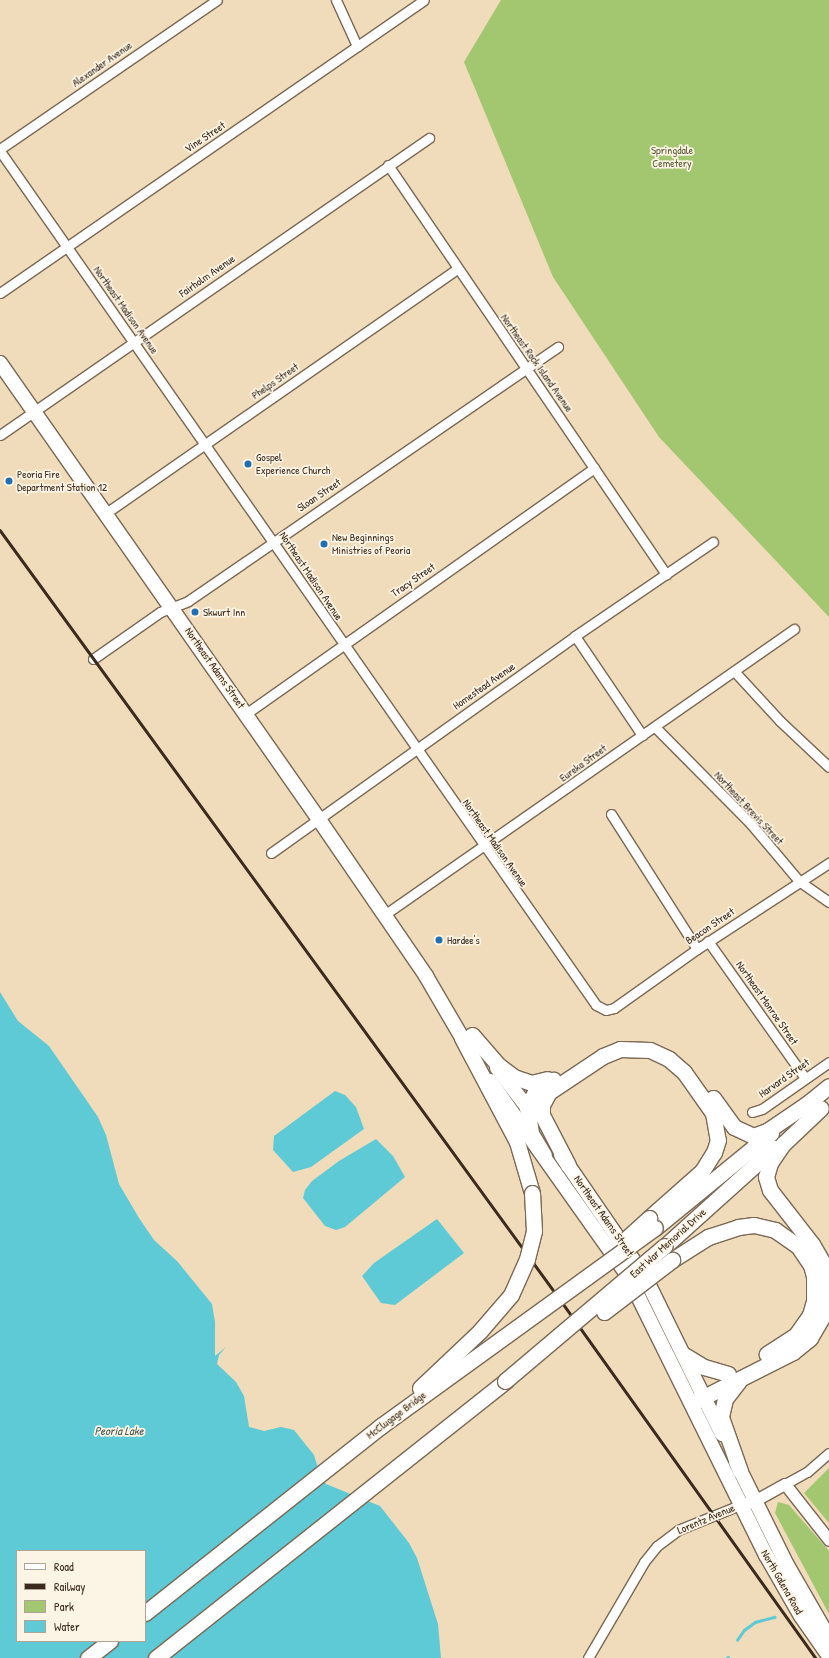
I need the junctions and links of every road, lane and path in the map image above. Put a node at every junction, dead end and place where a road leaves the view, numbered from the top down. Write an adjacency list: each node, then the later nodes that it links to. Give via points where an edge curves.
1 (217, 0): 6 (street, Alexander Avenue)
2 (336, 0): 4 (street)
3 (424, 0): 4 (street, Vine Street)
4 (357, 46): 8 (street, Vine Street)
5 (429, 138): 7 (street, Fairholm Avenue)
6 (0, 150): 8 (street, Northeast Madison Avenue)
7 (388, 165): 9 (street, Northeast Rock Island Avenue); 11 (street, Fairholm Avenue)
8 (67, 246): 10 (street, Vine Street); 11 (street, Northeast Madison Avenue)
9 (457, 270): 14 (street, Northeast Rock Island Avenue); 17 (street, Phelps Street)
10 (0, 293)
11 (133, 342): 15 (street, Fairholm Avenue); 17 (street, Northeast Madison Avenue)
12 (558, 347): 14 (street, Sloan Street)
13 (0, 363): 15 (main road, Northeast Adams Street)
14 (526, 368): 18 (street, Northeast Rock Island Avenue); 20 (street, Sloan Street)
15 (34, 410): 16 (street, Fairholm Avenue); 19 (main road, Northeast Adams Street)
16 (0, 435)
17 (205, 444): 19 (street, Phelps Street); 20 (street, Northeast Madison Avenue)
18 (594, 468): 22 (street, Northeast Rock Island Avenue); 26 (street, Tracy Street)
19 (106, 513): 23 (main road, Northeast Adams Street)
20 (272, 542): 23 (street, Sloan Street, via 188,601); 26 (street, Northeast Madison Avenue)
21 (713, 542): 22 (street, Homestead Avenue)
22 (666, 574): 25 (street, Homestead Avenue)
23 (173, 607): 27 (street, Sloan Street, via 160,612); 29 (main road, Northeast Adams Street)
24 (794, 629): 28 (street, Eureka Street)
25 (575, 636): 31 (street); 32 (street, Homestead Avenue)
26 (343, 645): 29 (street, Tracy Street); 32 (street, Northeast Madison Avenue)
27 (93, 659)
28 (734, 671): 30 (street, Eureka Street); 33 (street, via 780,721)
29 (247, 713): 35 (main road, Northeast Adams Street, via 276,760)
30 (655, 727): 31 (street, Eureka Street); 39 (street, Northeast Brevis Street, via 751,824)
31 (642, 735): 36 (street, Eureka Street)
32 (415, 750): 35 (street, Homestead Avenue); 36 (street, Northeast Madison Avenue)
33 (829, 767)
34 (611, 814): 43 (street)
35 (318, 818): 37 (street, Homestead Avenue); 41 (main road, Northeast Adams Street)
36 (483, 847): 41 (street, Eureka Street); 44 (street, Northeast Madison Avenue, via 588,995 596,1005)
37 (271, 853)
38 (829, 864): 39 (street, Beacon Street)
39 (799, 881): 40 (street, Northeast Brevis Street); 42 (street, Beacon Street)
40 (829, 902)
41 (384, 915): 45 (main road, Northeast Adams Street)
42 (708, 941): 43 (street, Beacon Street); 48 (street, Northeast Monroe Street)
43 (698, 949): 44 (street, Beacon Street)
44 (606, 1010)
45 (467, 1036): 46 (highway, via 506,1072 531,1084 549,1078); 51 (main road, Northeast Adams Street); 53 (main road, Northeast Adams Street); 61 (highway, bridge, via 517,1142 532,1193 534,1231 525,1263 510,1295 480,1331)
46 (593, 1054): 50 (highway, via 611,1044 630,1041 652,1043 671,1051 690,1068 734,1127 749,1135 765,1132); 51 (highway, via 535,1092)
47 (829, 1062): 48 (street, Harvard Street)
48 (805, 1078): 52 (street, Harvard Street, via 762,1109)
49 (829, 1086): 50 (highway, East War Memorial Drive)
50 (820, 1104): 55 (highway, East War Memorial Drive); 57 (highway, via 783,1144 770,1163 766,1177 770,1190 819,1255 828,1285 825,1309 816,1329 803,1345); 59 (highway, East War Memorial Drive, bridge, via 665,1246)
51 (527, 1107): 53 (highway, via 531,1133); 54 (main road, Northeast Adams Street)
52 (752, 1112)
53 (544, 1155): 60 (main road, Northeast Adams Street, via 628,1276)
54 (568, 1165): 55 (highway, via 542,1115 542,1105 549,1092 603,1056 620,1049 650,1050 669,1059 684,1072 713,1113 718,1140 702,1171); 56 (main road, Northeast Adams Street, via 627,1247 658,1300)
55 (652, 1223): 61 (highway, McClugage Bridge, bridge, via 554,1299)
56 (684, 1355): 58 (highway, via 704,1367); 60 (main road, Northeast Adams Street)
57 (754, 1371): 60 (highway); 63 (highway, via 734,1386 721,1413 723,1429)
58 (728, 1374): 59 (highway, bridge, via 785,1344 803,1328 810,1315 816,1290 811,1265 788,1236 775,1230 754,1225 738,1226 714,1234 672,1260); 60 (highway)
59 (505, 1381): 73 (highway)
60 (696, 1395): 63 (main road, Northeast Adams Street); 66 (main road, Northeast Adams Street)
61 (381, 1426): 68 (highway, McClugage Bridge, bridge)
62 (829, 1453): 64 (street, Lorentz Avenue, via 807,1472)
63 (740, 1471): 65 (main road, Northeast Adams Street)
64 (785, 1484): 65 (street, Lorentz Avenue); 67 (street)
65 (754, 1501): 66 (street, Lorentz Avenue); 69 (main road, North Galena Road)
66 (740, 1505): 71 (main road, North Galena Road, via 785,1589); 74 (street, Lorentz Avenue, via 678,1530 657,1546 644,1562)
67 (829, 1540)
68 (146, 1612)
69 (829, 1638)
70 (109, 1642): 72 (highway)
71 (829, 1656)
72 (88, 1658)
73 (156, 1658)
74 (588, 1658)

